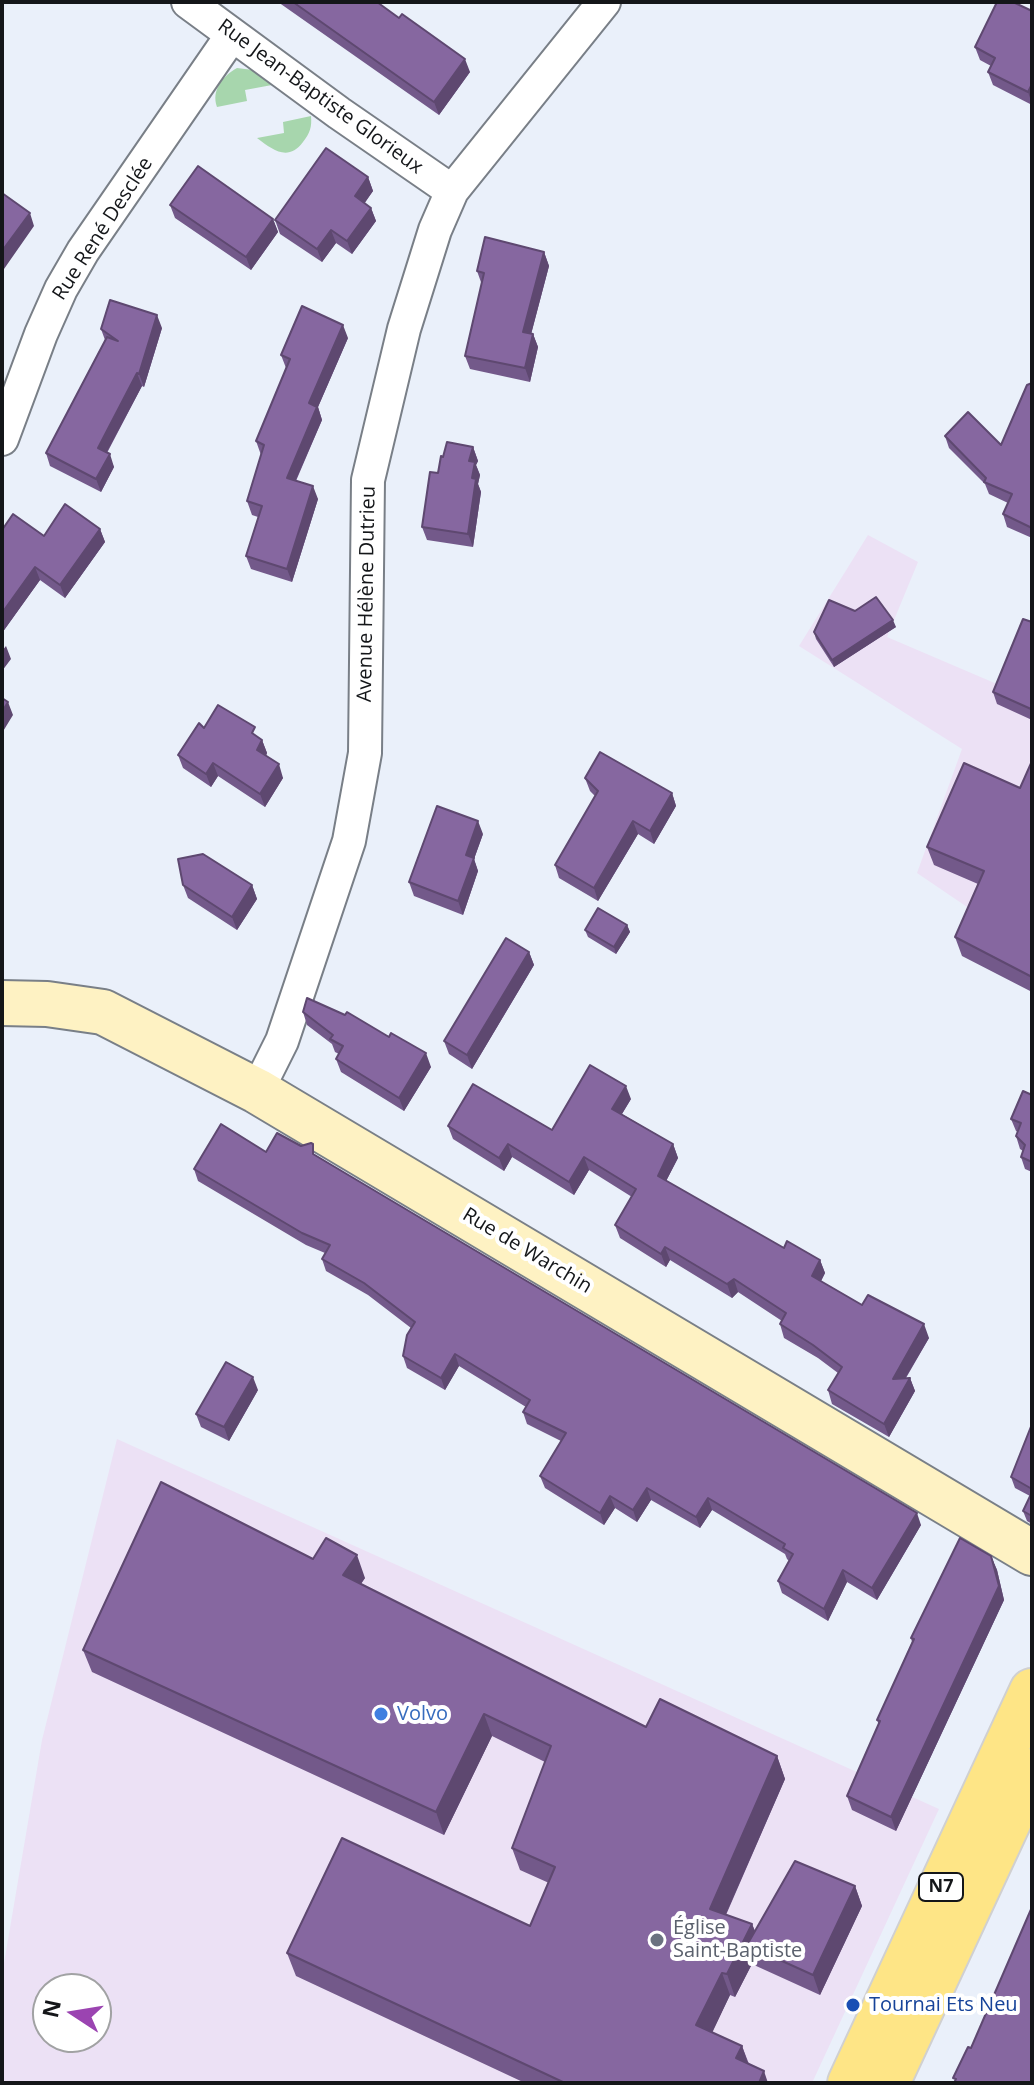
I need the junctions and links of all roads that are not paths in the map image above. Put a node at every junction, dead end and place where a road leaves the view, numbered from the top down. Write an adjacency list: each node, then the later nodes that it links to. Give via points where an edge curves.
1 (188, 2): 3 (street, Rue Jean-Baptiste Glorieux)
2 (604, 2): 4 (street, Avenue Hélène Dutrieu)
3 (232, 35): 4 (street, Rue Jean-Baptiste Glorieux); 5 (street, Rue René Desclée, via 61,289)
4 (452, 191): 7 (street, Avenue Hélène Dutrieu, via 404,329 368,480 365,753 349,841 282,1041)
5 (2, 439)
6 (2, 1003): 7 (street, Rue de Warchin, via 103,1012)
7 (257, 1091): 8 (street, Rue de Warchin)
8 (1032, 1553)
9 (1032, 1691): 11 (main road, N7)
10 (1032, 1771): 12 (main road, N7)
11 (850, 2083)
12 (887, 2083)

